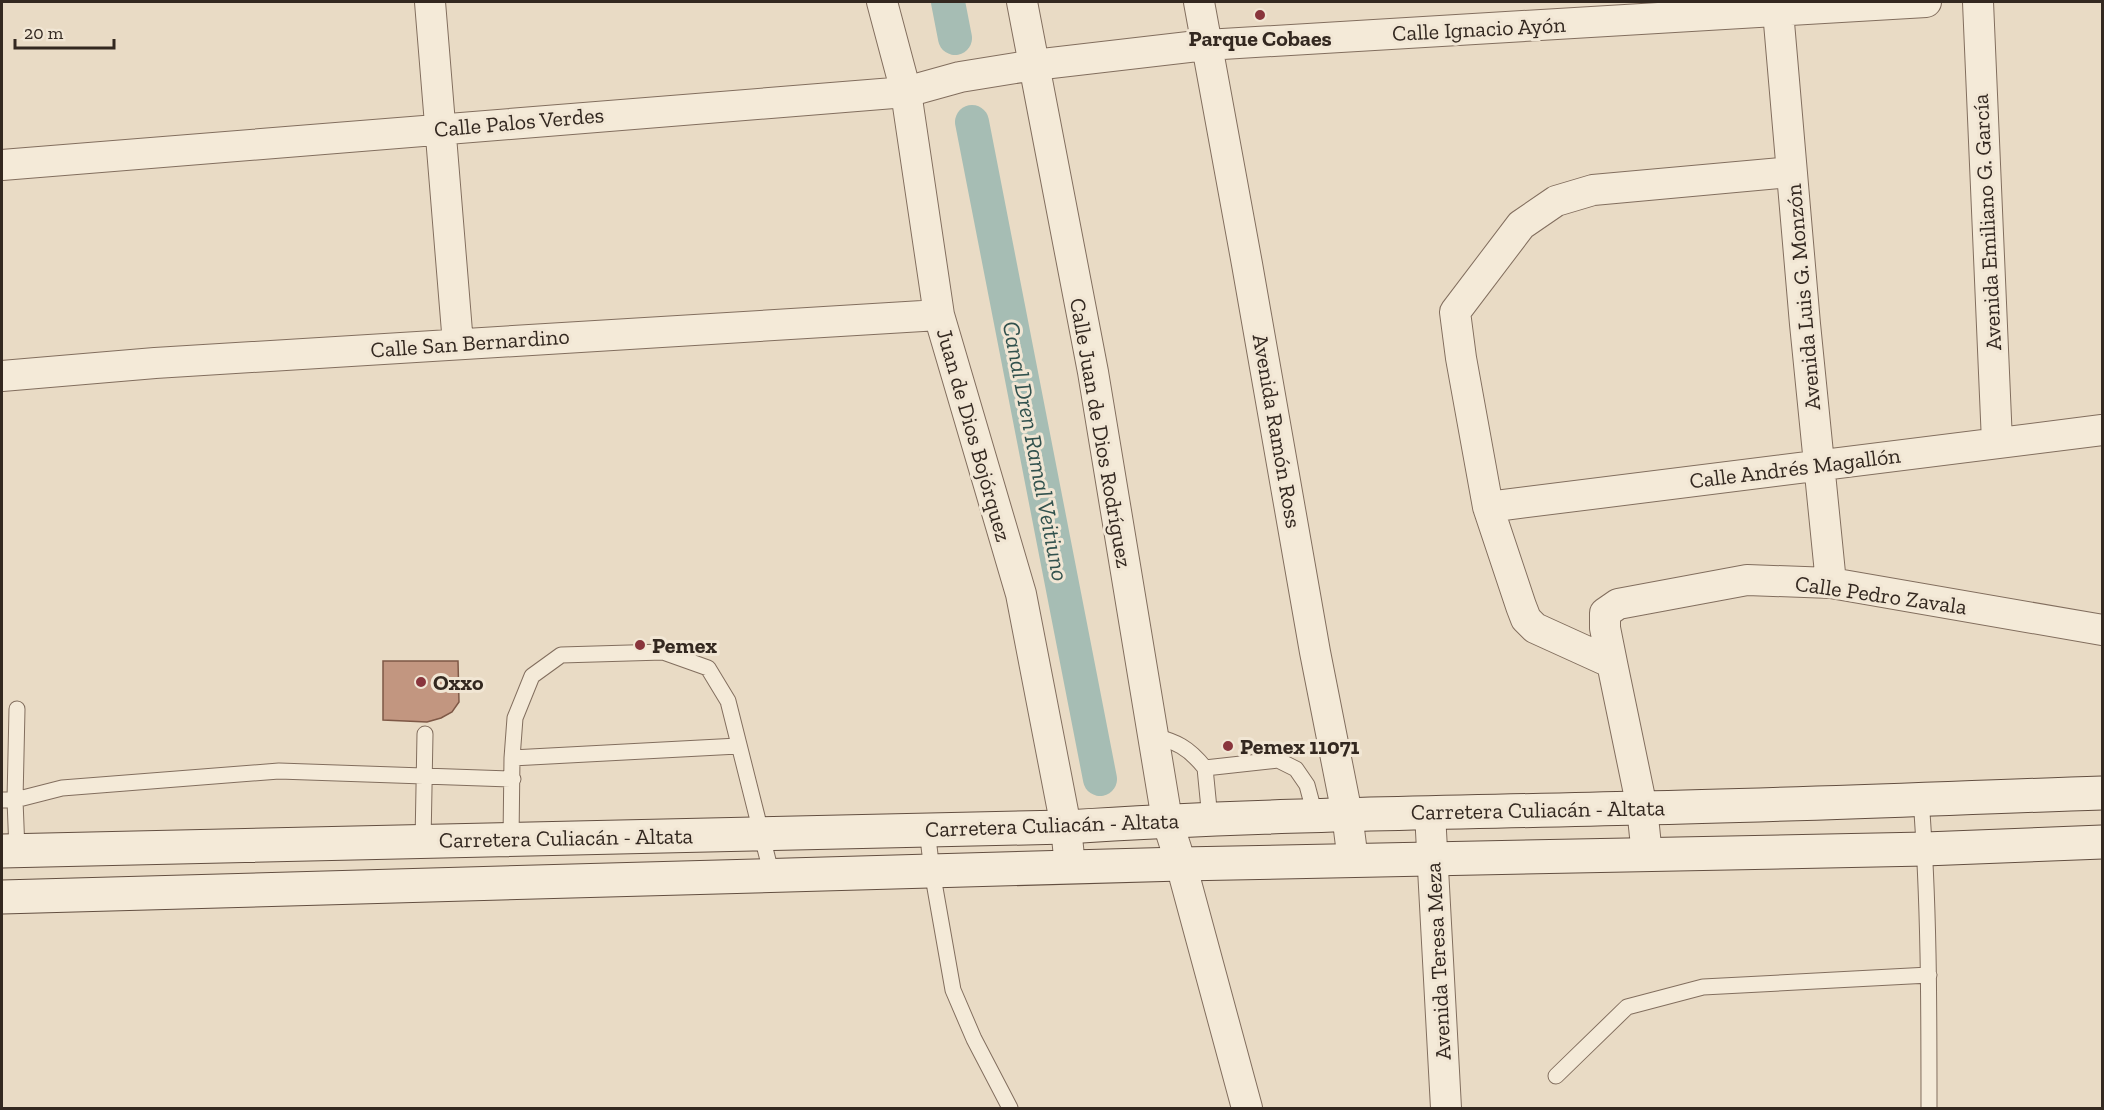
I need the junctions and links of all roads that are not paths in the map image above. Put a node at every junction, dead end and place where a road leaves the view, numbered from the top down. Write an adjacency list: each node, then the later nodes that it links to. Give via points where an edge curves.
1 (430, 2): 11 (street)
2 (882, 2): 10 (street, Juan de Dios Bojórquez)
3 (1022, 2): 9 (street, Calle Juan de Dios Rodríguez)
4 (1199, 2): 8 (street, Avenida Ramón Ross)
5 (1926, 2): 7 (street, Calle Ignacio Ayón)
6 (1978, 2): 18 (street, Avenida Emiliano G. García)
7 (1778, 11): 8 (street, Calle Ignacio Ayón); 13 (street, Avenida Luis G. Monzón)
8 (1206, 45): 9 (street, Calle Ignacio Ayón); 37 (street, Avenida Ramón Ross)
9 (1034, 65): 10 (street, Calle Palos Verdes, via 960,77); 26 (street, Calle Juan de Dios Rodríguez, via 1093,372)
10 (906, 92): 11 (street, Calle Palos Verdes); 14 (street, Juan de Dios Bojórquez)
11 (440, 128): 12 (street, Calle Palos Verdes); 15 (street)
12 (2, 165)
13 (1791, 172): 19 (street, Avenida Luis G. Monzón); 20 (street, via 1593,190 1556,201 1521,225 1455,312)
14 (939, 315): 15 (street, Calle San Bernardino); 41 (street, Juan de Dios Bojórquez, via 1022,594)
15 (458, 344): 16 (street, Calle San Bernardino)
16 (2, 376)
17 (2103, 430): 18 (street, Calle Andrés Magallón)
18 (1997, 442): 19 (street, Calle Andrés Magallón)
19 (1819, 464): 20 (street, Calle Andrés Magallón); 21 (street, Avenida Luis G. Monzón)
20 (1488, 507): 23 (street, via 1526,619 1534,628)
21 (1832, 583): 22 (street, Calle Pedro Zavala); 23 (street, Calle Pedro Zavala, via 1747,580 1618,604 1605,613)
22 (2103, 630)
23 (1612, 663): 35 (street)
24 (17, 709): 34 (lane)
25 (425, 734): 30 (lane)
26 (1151, 735): 29 (lane, via 1174,741); 40 (street, Calle Juan de Dios Rodríguez)
27 (738, 746): 28 (lane); 28 (lane, via 728,701 708,668 663,652 561,655 532,676 515,718); 43 (lane)
28 (512, 758): 31 (lane)
29 (1205, 768): 38 (lane, via 1278,760 1296,769 1307,785); 39 (lane)
30 (424, 777): 31 (lane); 34 (lane, via 279,771 63,788); 45 (lane)
31 (513, 779): 44 (lane)
32 (2103, 793): 33 (main road, Carretera Culiacán - Altata)
33 (1921, 799): 35 (main road, Carretera Culiacán - Altata); 47 (lane)
34 (8, 800): 48 (lane)
35 (1642, 808): 36 (main road, Carretera Culiacán - Altata); 49 (street)
36 (1430, 813): 37 (main road, Carretera Culiacán - Altata); 50 (street, Avenida Teresa Meza)
37 (1347, 814): 38 (main road, Carretera Culiacán - Altata); 51 (street, Avenida Ramón Ross)
38 (1315, 815): 39 (main road, Carretera Culiacán - Altata)
39 (1210, 819): 40 (main road, Carretera Culiacán - Altata)
40 (1167, 820): 41 (main road, Carretera Culiacán - Altata); 52 (street, Calle Juan de Dios Rodríguez)
41 (1066, 827): 42 (main road, Carretera Culiacán - Altata); 53 (street, Juan de Dios Bojórquez)
42 (927, 830): 43 (main road, Carretera Culiacán - Altata); 54 (lane)
43 (762, 834): 44 (main road, Carretera Culiacán - Altata); 55 (lane)
44 (511, 840): 45 (main road, Carretera Culiacán - Altata)
45 (423, 842): 48 (main road, Carretera Culiacán - Altata)
46 (2103, 842): 47 (main road, Carretera Culiacán - Altata)
47 (1925, 849): 49 (main road, Carretera Culiacán - Altata); 57 (lane)
48 (9, 851)
49 (1647, 855): 50 (main road, Carretera Culiacán - Altata)
50 (1432, 860): 51 (main road, Carretera Culiacán - Altata); 61 (street, Avenida Teresa Meza)
51 (1353, 861): 52 (main road, Carretera Culiacán - Altata)
52 (1181, 864): 53 (main road, Carretera Culiacán - Altata); 60 (street, Calle Juan de Dios Rodríguez)
53 (1071, 867): 54 (main road, Carretera Culiacán - Altata)
54 (932, 871): 55 (main road, Carretera Culiacán - Altata); 59 (lane, via 953,990)
55 (772, 876): 56 (main road, Carretera Culiacán - Altata)
56 (2, 897)
57 (1929, 975): 58 (lane, via 1703,987 1627,1007); 62 (lane)
58 (1556, 1076)
59 (1010, 1108)
60 (1247, 1108)
61 (1446, 1108)
62 (1929, 1108)

